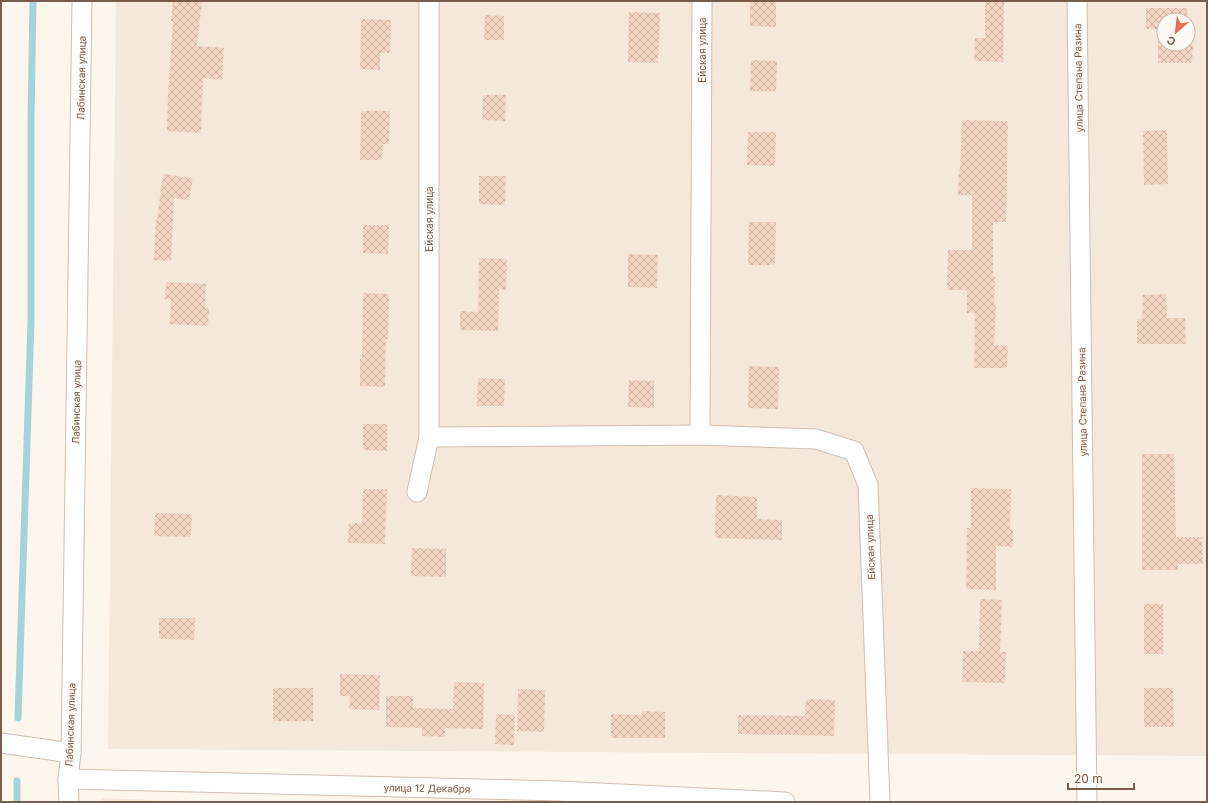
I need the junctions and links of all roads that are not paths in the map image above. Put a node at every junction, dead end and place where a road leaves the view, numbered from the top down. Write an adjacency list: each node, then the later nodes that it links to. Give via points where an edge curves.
1 (82, 1): 9 (street, Лабинская улица)
2 (429, 1): 6 (street, Ейская улица)
3 (702, 1): 5 (street, Ейская улица)
4 (1077, 1): 15 (street, улица Степана Разина)
5 (700, 435): 6 (street, Ейская улица); 14 (street, Ейская улица, via 816,439 854,451 868,485)
6 (429, 437): 7 (street, Ейская улица)
7 (417, 492)
8 (1, 743): 9 (street)
9 (71, 753): 10 (street, Лабинская улица)
10 (68, 779): 11 (street, улица 12 Декабря); 12 (street, Лабинская улица)
11 (559, 797): 13 (street, улица 12 Декабря)
12 (69, 802)
13 (785, 802)
14 (880, 802)
15 (1087, 802)

